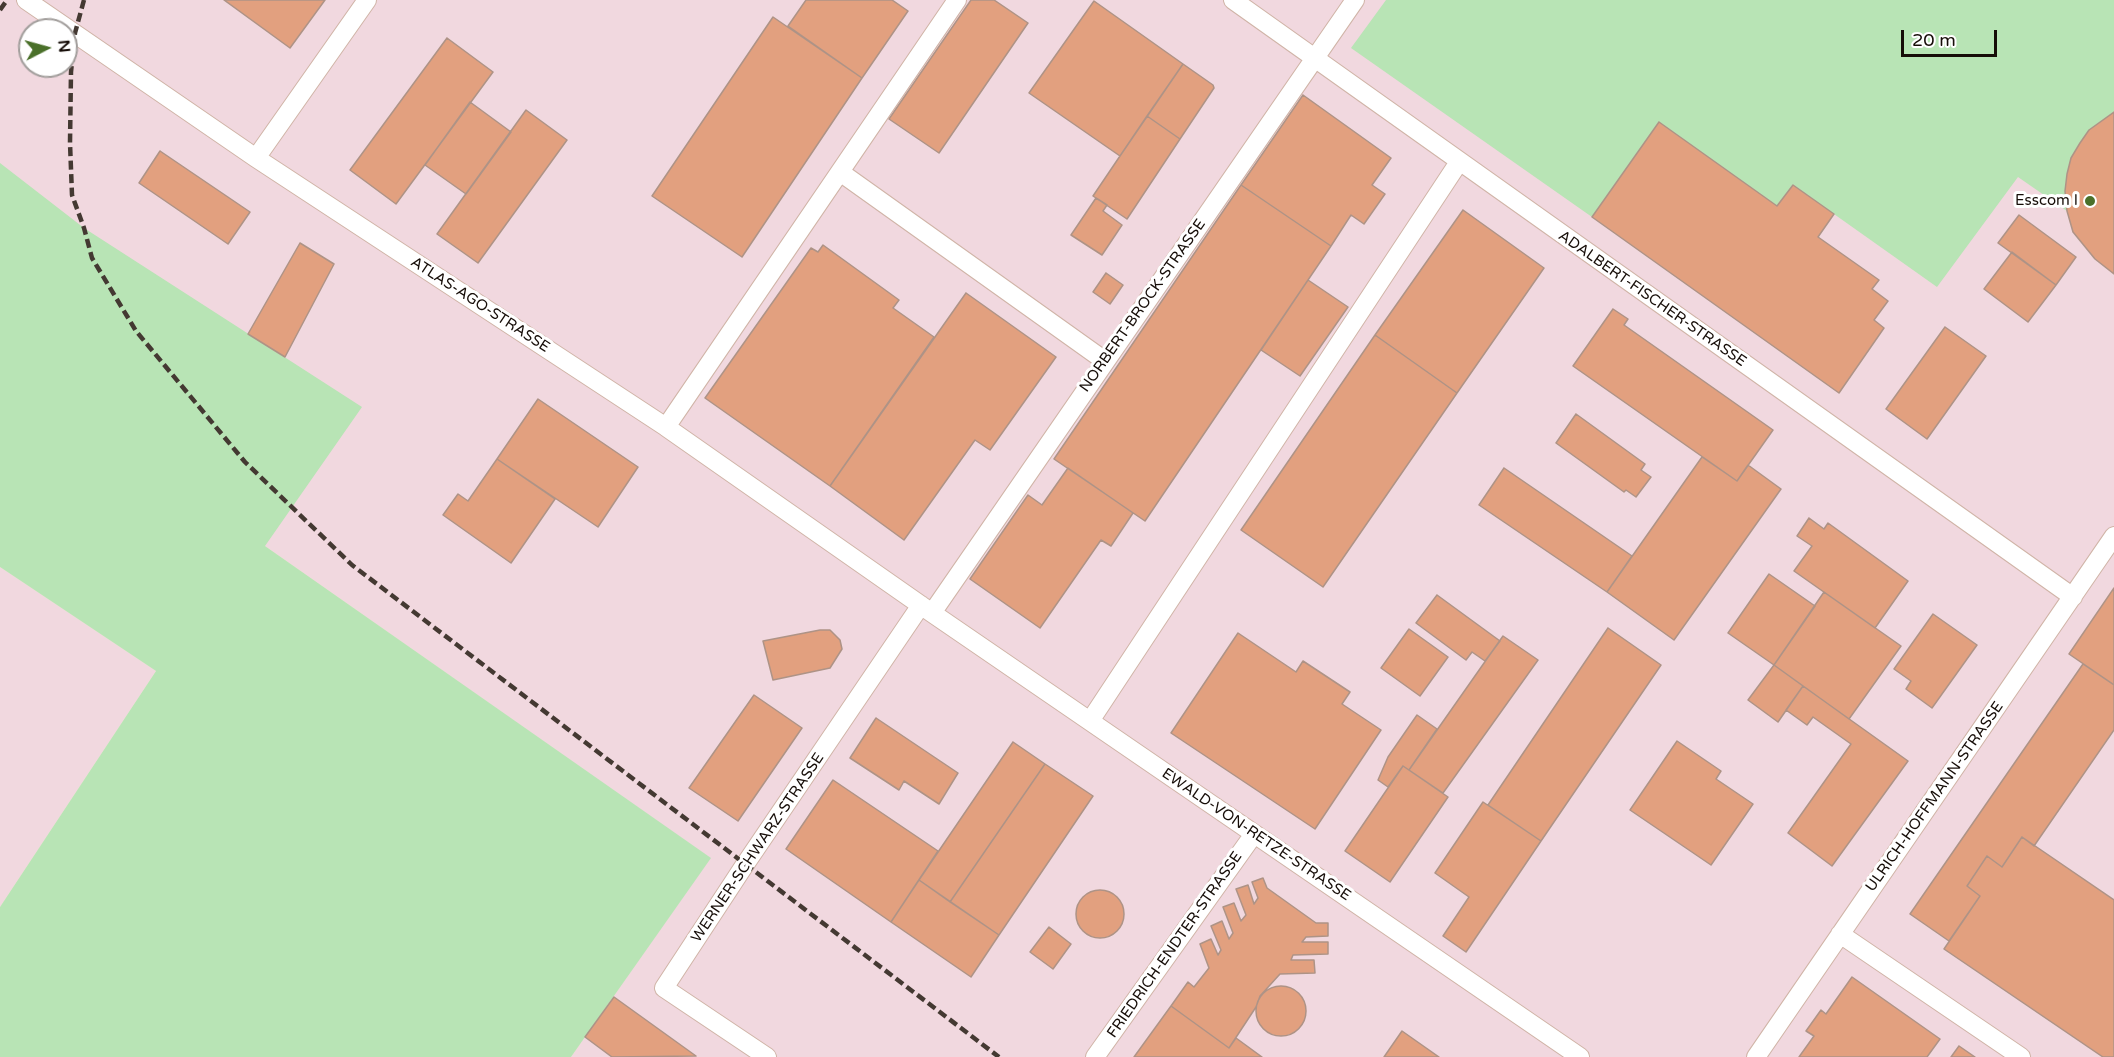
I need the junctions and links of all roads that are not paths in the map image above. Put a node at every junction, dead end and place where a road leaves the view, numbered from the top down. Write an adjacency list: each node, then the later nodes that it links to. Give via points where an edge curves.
1 (26, 0): 7 (lane, ATLAS-AGO-STRASSE)
2 (367, 0): 7 (lane)
3 (957, 0): 9 (lane)
4 (1233, 0): 6 (lane, ADALBERT-FISCHER-STRASSE)
5 (1354, 0): 6 (lane, NORBERT-BROCK-STRASSE)
6 (1314, 57): 8 (lane, ADALBERT-FISCHER-STRASSE); 10 (lane, NORBERT-BROCK-STRASSE)
7 (256, 158): 11 (lane, ATLAS-AGO-STRASSE)
8 (1459, 162): 13 (lane, ADALBERT-FISCHER-STRASSE); 15 (lane)
9 (840, 172): 10 (lane); 11 (lane)
10 (1105, 362): 14 (lane, NORBERT-BROCK-STRASSE)
11 (666, 427): 14 (lane, ATLAS-AGO-STRASSE)
12 (2114, 536): 13 (lane, ULRICH-HOFFMANN-STRASSE)
13 (2073, 597): 17 (lane, ULRICH-HOFFMANN-STRASSE)
14 (927, 609): 15 (lane, EWALD-VON-RETZE-STRASSE); 18 (lane, WERNER-SCHWARZ-STRASSE, via 746,863 664,988)
15 (1090, 721): 16 (lane, EWALD-VON-RETZE-STRASSE)
16 (1254, 834): 19 (lane, FRIEDRICH-ENDTER-STRASSE); 20 (lane, EWALD-VON-RETZE-STRASSE)
17 (1840, 934): 21 (lane, ULRICH-HOFFMANN-STRASSE); 22 (lane)
18 (767, 1057)
19 (1095, 1057)
20 (1580, 1057)
21 (1756, 1057)
22 (2021, 1057)

